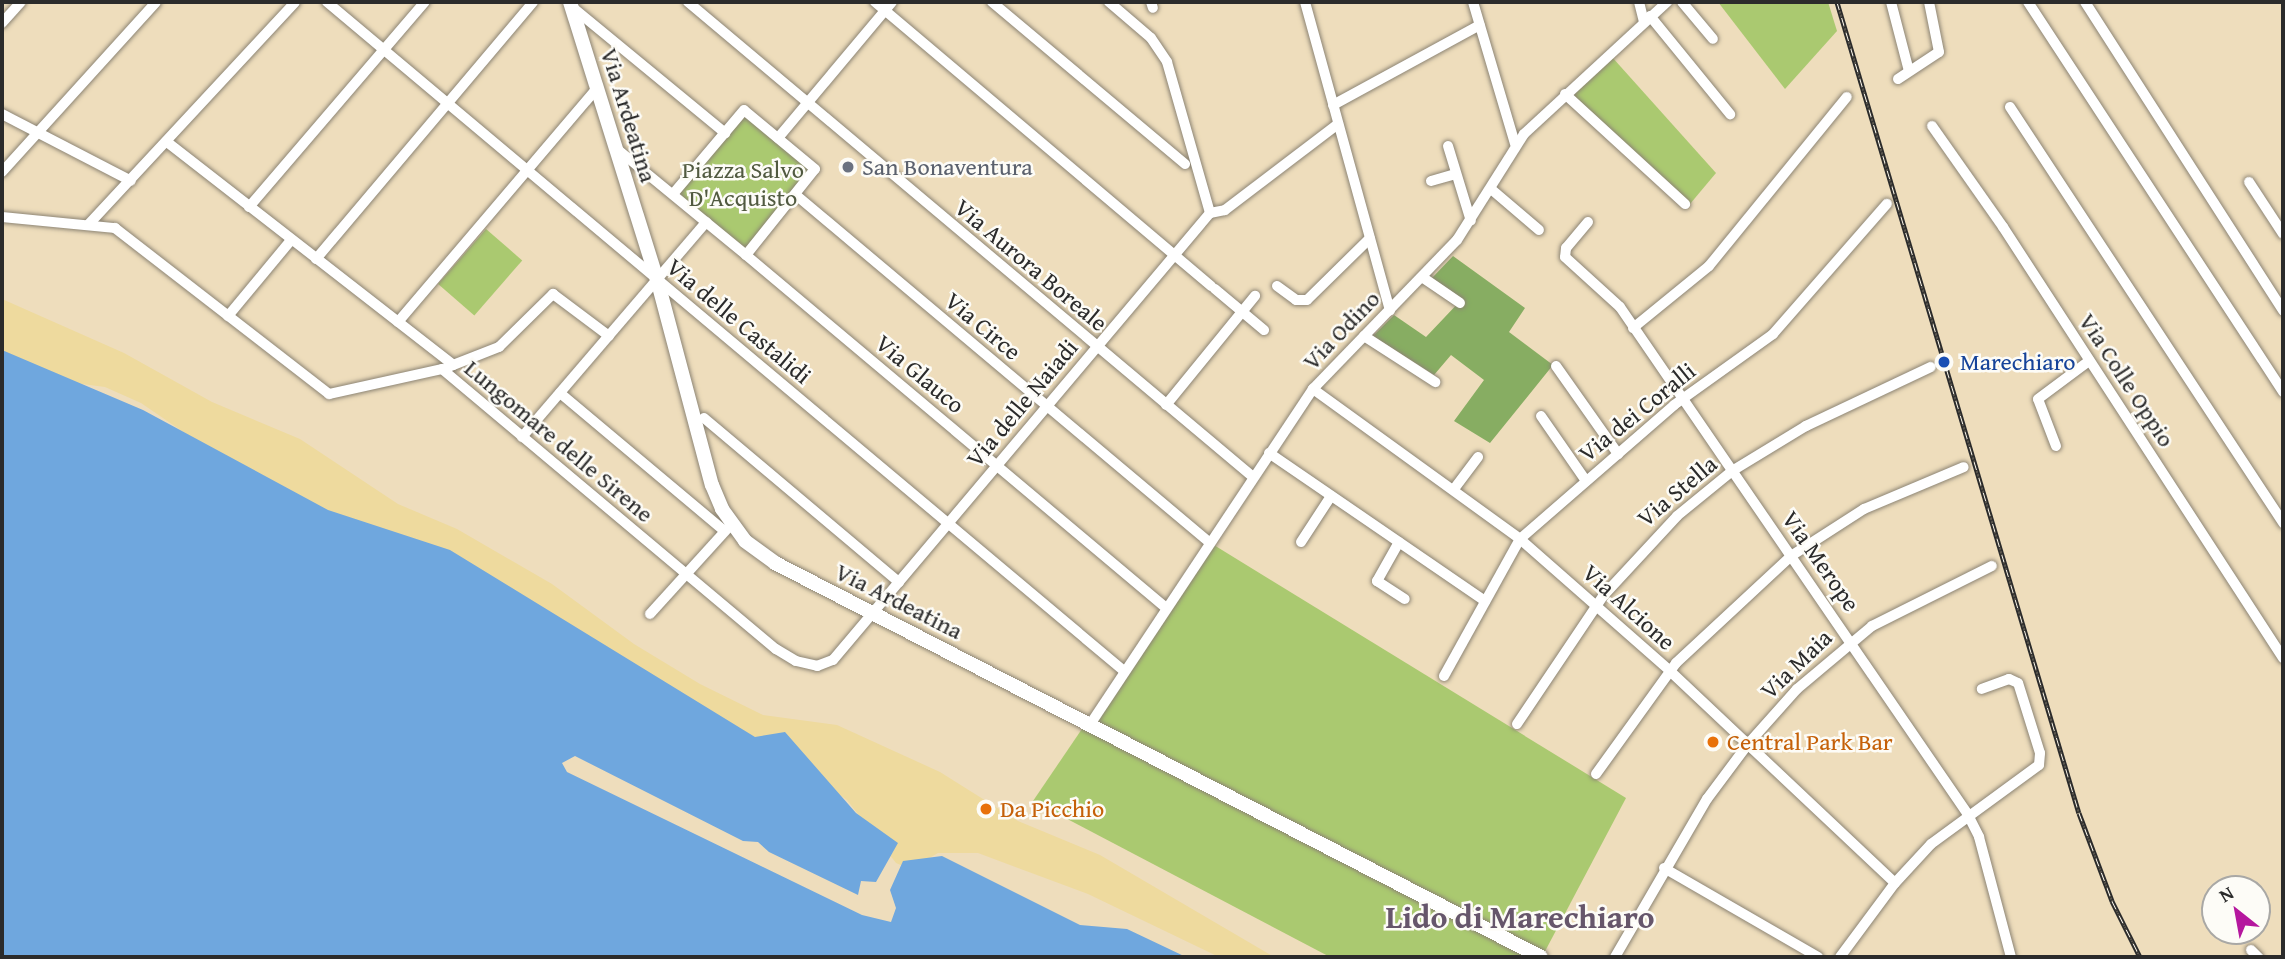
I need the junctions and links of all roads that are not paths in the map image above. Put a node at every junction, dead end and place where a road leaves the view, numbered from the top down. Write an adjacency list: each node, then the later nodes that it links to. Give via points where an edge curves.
1 (21, 2): 23 (street)
2 (156, 2): 40 (street)
3 (327, 2): 26 (street, Via delle Castalidi)
4 (425, 2): 26 (street)
5 (533, 2): 33 (street)
6 (688, 2): 32 (street, Via Aurora Boreale)
7 (875, 2): 21 (street)
8 (992, 2): 47 (street)
9 (1109, 2): 60 (street, via 1151,38 1167,62)
10 (1305, 2): 34 (street)
11 (1474, 2): 24 (street)
12 (1639, 2): 22 (street)
13 (1667, 2): 22 (street, Via Odino)
14 (1682, 2): 25 (street)
15 (1891, 2): 27 (street)
16 (1929, 2): 27 (street, via 1940,50 1923,67)
17 (2028, 2): 95 (street)
18 (2085, 2): 79 (street)
19 (288, 3): 43 (street)
20 (570, 4): 29 (main road, Via Ardeatina); 41 (street)
21 (888, 6): 32 (street); 70 (street)
22 (1647, 19): 30 (street, Via Odino); 37 (street)
23 (2, 23)
24 (1479, 25): 34 (street); 44 (street)
25 (1713, 39)
26 (383, 52): 33 (street, Via delle Castalidi); 59 (street)
27 (1909, 71): 28 (street)
28 (1898, 79)
29 (597, 88): 46 (main road, Via Ardeatina); 48 (street)
30 (1565, 94): 44 (street, Via Odino); 57 (street)
31 (1847, 97): 83 (street, via 1709,267)
32 (806, 104): 42 (street); 87 (street, Via Aurora Boreale)
33 (447, 105): 48 (street, Via delle Castalidi); 72 (street)
34 (1333, 105): 38 (street)
35 (2010, 107): 114 (street)
36 (2, 114): 40 (street)
37 (1730, 114)
38 (1338, 124): 60 (street, Via delle Naiadi, via 1225,210); 68 (street)
39 (1932, 126): 88 (street, Via Colle Oppio)
40 (37, 133): 49 (street); 51 (street)
41 (725, 133): 42 (street, via 744,110); 55 (street)
42 (778, 138): 56 (street, via 815,169)
43 (167, 142): 51 (street); 59 (street)
44 (1515, 144): 54 (street, Via Odino)
45 (1448, 146): 50 (street)
46 (615, 148): 55 (street); 74 (main road, Via Ardeatina)
47 (1185, 164)
48 (526, 171): 74 (street, Via delle Castalidi); 82 (street)
49 (2, 172)
50 (1456, 174): 52 (street); 62 (street)
51 (131, 181): 65 (street)
52 (1431, 181)
53 (2249, 182): 67 (street)
54 (1491, 189): 62 (street, Via Odino); 66 (street)
55 (673, 194): 63 (street)
56 (796, 195): 71 (street); 99 (street, Via Circe)
57 (1685, 204)
58 (1887, 204): 97 (street, Via dei Coralli, via 1773,334)
59 (249, 207): 69 (street)
60 (1210, 213): 70 (street, Via delle Naiadi)
61 (2, 217): 65 (street, Lungomare delle Sirene)
62 (1471, 221): 73 (street, Via Odino)
63 (706, 222): 71 (street); 74 (street)
64 (1588, 222): 83 (street, Via Merope, via 1566,248 1565,257 1616,302)
65 (88, 225): 81 (street, Lungomare delle Sirene, via 115,228)
66 (1539, 229)
67 (2283, 234)
68 (1370, 238): 75 (street, via 1306,300 1295,300); 78 (street)
69 (291, 240): 72 (street); 81 (street)
70 (1173, 254): 80 (street); 87 (street, Via delle Naiadi)
71 (746, 255): 107 (street, Via Glauco)
72 (316, 259): 82 (street)
73 (1422, 277): 77 (street); 78 (street, Via Odino)
74 (657, 279): 85 (street); 115 (street, Via delle Castalidi); 116 (main road, Via Ardeatina, via 707,469)
75 (1277, 286)
76 (1255, 296): 80 (street)
77 (1460, 303)
78 (1390, 310): 86 (street, Via Odino)
79 (2283, 311)
80 (1242, 312): 84 (street); 98 (street)
81 (228, 316): 92 (street, Lungomare delle Sirene, via 329,394)
82 (398, 322): 89 (street)
83 (1633, 328): 97 (street, Via Merope)
84 (1264, 330)
85 (609, 336): 89 (street, via 553,294 499,347); 96 (street)
86 (1364, 336): 93 (street, Via Odino); 94 (street, Via Odino)
87 (1097, 348): 98 (street, Via Aurora Boreale); 99 (street, Via delle Naiadi)
88 (2089, 361): 103 (street, via 2038,399); 132 (street, Via Colle Oppio)
89 (453, 365): 92 (street)
90 (1556, 366): 105 (street)
91 (1931, 367): 109 (street, Via Stella, via 1836,409)
92 (442, 369): 102 (street, Lungomare delle Sirene)
93 (1435, 382)
94 (1313, 389): 104 (street, Via Odino); 112 (street, Via Alcione)
95 (2283, 391)
96 (560, 393): 102 (street); 116 (street)
97 (1682, 399): 105 (street, Via dei Coralli); 109 (street, Via Merope)
98 (1166, 405): 110 (street, Via Aurora Boreale)
99 (1046, 407): 107 (street, Via delle Naiadi); 118 (street, Via Circe)
100 (1541, 416): 111 (street)
101 (704, 418): 124 (street)
102 (522, 437): 123 (street, Lungomare delle Sirene)
103 (2056, 446)
104 (1269, 453): 110 (street, Via Odino); 113 (street)
105 (1618, 454): 111 (street, Via dei Coralli)
106 (1478, 457): 112 (street)
107 (997, 466): 115 (street, Via delle Naiadi); 128 (street, Via Glauco)
108 (1964, 467): 121 (street, via 1864,509)
109 (1732, 471): 121 (street, Via Merope); 127 (street, Via Stella, via 1656,535)
110 (1252, 477): 118 (street, Via Odino)
111 (1586, 481): 117 (street, Via dei Coralli)
112 (1454, 489): 117 (street, Via Alcione)
113 (1331, 496): 119 (street); 120 (street)
114 (2283, 523)
115 (947, 524): 124 (street, Via delle Naiadi); 133 (street, Via delle Castalidi)
116 (728, 529): 123 (street); 129 (main road, Via Ardeatina, via 768,559)
117 (1520, 539): 126 (street, Via dei Coralli); 127 (street, Via Alcione)
118 (1209, 542): 128 (street, Via Odino)
119 (1301, 542)
120 (1399, 542): 125 (street, via 1377,581); 126 (street)
121 (1791, 556): 131 (street, Via Merope); 134 (street, via 1711,627)
122 (1992, 565): 131 (street, Via Maia, via 1915,601)
123 (684, 574): 129 (street, Lungomare delle Sirene, via 781,653 810,666 831,662); 130 (street)
124 (899, 582): 129 (street, Via delle Naiadi)
125 (1405, 599)
126 (1485, 601): 135 (street, Via dei Coralli)
127 (1597, 605): 134 (street, Via Alcione); 137 (street, Via Stella)
128 (1164, 607): 133 (street, Via Odino)
129 (873, 613): 138 (main road, Via Ardeatina)
130 (650, 614)
131 (1852, 640): 139 (street, Via Maia, via 1797,689); 141 (street, Via Merope)
132 (2283, 658)
133 (1124, 671): 138 (street, Via Odino)
134 (1670, 671): 139 (street, Via Alcione); 140 (street)
135 (1444, 676)
136 (1982, 689): 141 (street, via 2009,679 2018,683 2040,753 2039,765)
137 (1517, 724)
138 (1089, 726): 145 (main road, Via Ardeatina)
139 (1748, 744): 142 (street, Via Maia); 143 (street, Via Alcione)
140 (1596, 774)
141 (1967, 813): 143 (street); 148 (street, Via Merope, via 1979,837)
142 (1664, 868): 146 (street, Via Maia); 147 (street)
143 (1895, 883): 144 (street)
144 (1844, 955)
145 (1541, 957)
146 (1615, 957)
147 (1818, 957)
148 (2011, 957)

